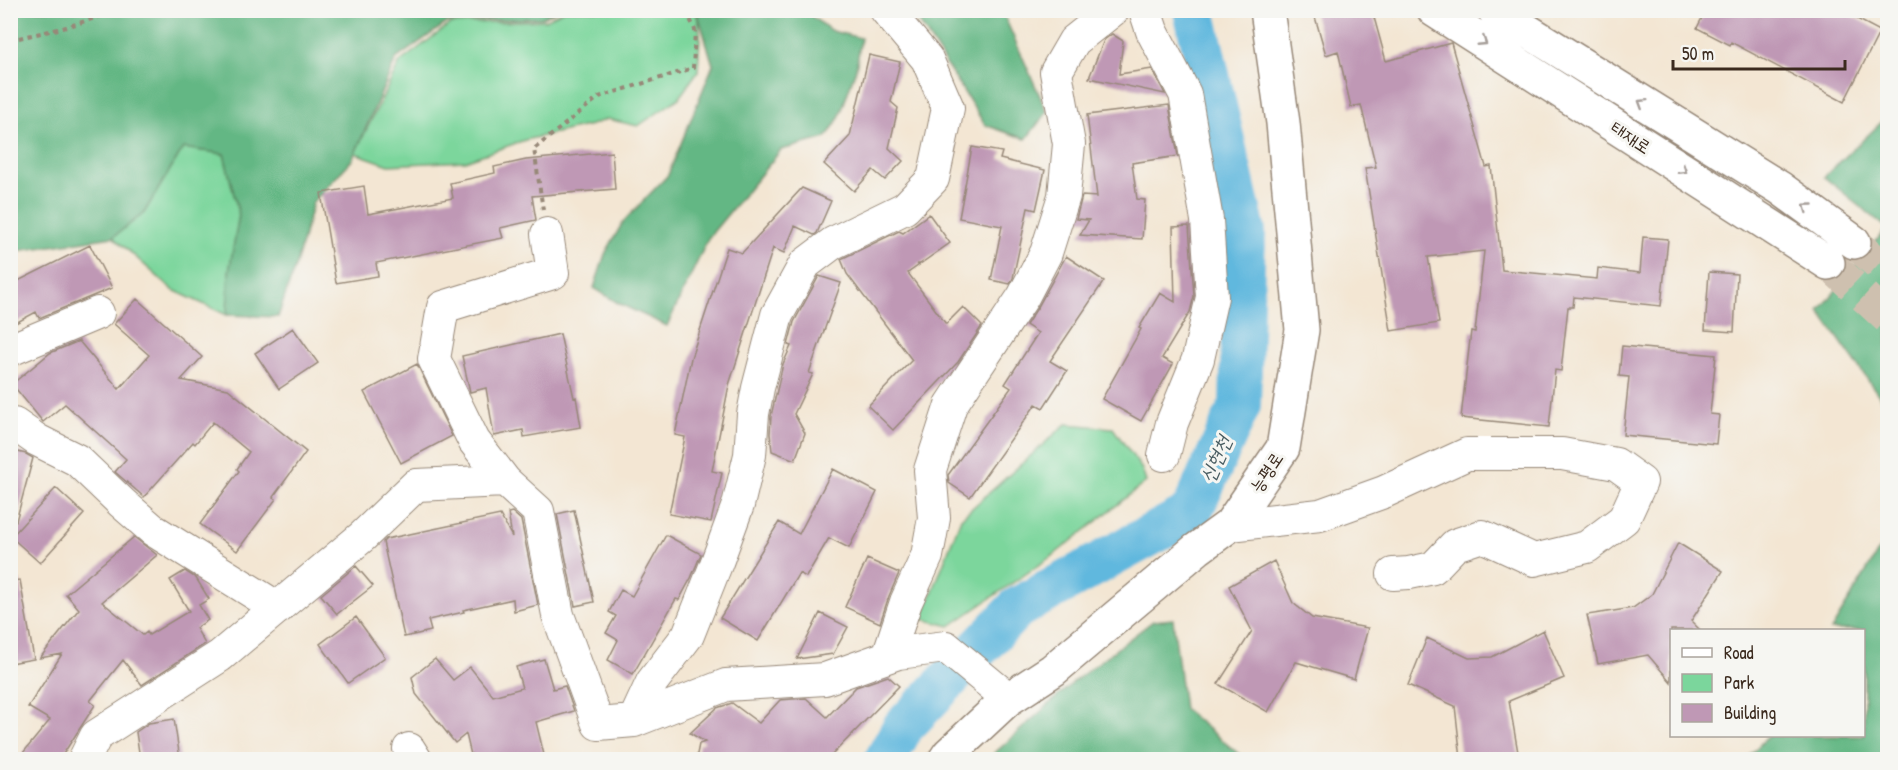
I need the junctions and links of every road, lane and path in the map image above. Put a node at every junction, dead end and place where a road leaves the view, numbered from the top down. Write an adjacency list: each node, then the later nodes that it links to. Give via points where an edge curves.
1 (121, 10): 9 (path)
2 (686, 10): 10 (path, via 695,30 693,68 599,97 534,149)
3 (886, 10): 23 (street, via 927,59 948,108 933,179 904,208 832,243 805,264 777,315 758,388 750,455 738,505 717,562 688,635 652,682)
4 (1113, 10): 21 (street, via 1074,41 1056,72 1069,144 1064,196 1046,253 1023,297 951,405 930,470 934,518 927,556)
5 (1144, 10): 16 (street, via 1185,94 1207,220 1212,297 1198,359 1172,423)
6 (1267, 10): 18 (main road, 능평로, via 1283,123 1302,330 1283,448)
7 (1434, 10): 12 (main road, 태재로, one-way to 12)
8 (1494, 10): 11 (main road, 태재로, one-way to 8, via 1780,188)
9 (10, 40)
10 (547, 234): 17 (street, via 554,273 443,307 434,359 474,441)
11 (1854, 242)
12 (1828, 263)
13 (98, 313): 14 (street)
14 (10, 350)
15 (12, 425): 20 (street, via 77,460 153,531)
16 (1164, 455)
17 (505, 482): 20 (street, via 416,485); 23 (street, via 538,511 558,615 598,724)
18 (1230, 525): 19 (street, via 1320,515 1384,492 1467,454 1562,454 1616,464 1641,482 1624,519 1587,548 1534,560 1482,536 1455,545 1433,568); 22 (main road, 능평로, via 1053,670)
19 (1393, 574)
20 (278, 608): 24 (street, via 220,656 96,736)
21 (888, 656): 22 (street, via 946,647); 23 (street, via 825,679 726,685)
22 (1002, 695): 25 (main road, 능평로)
23 (634, 721)
24 (84, 759)
25 (945, 759)

